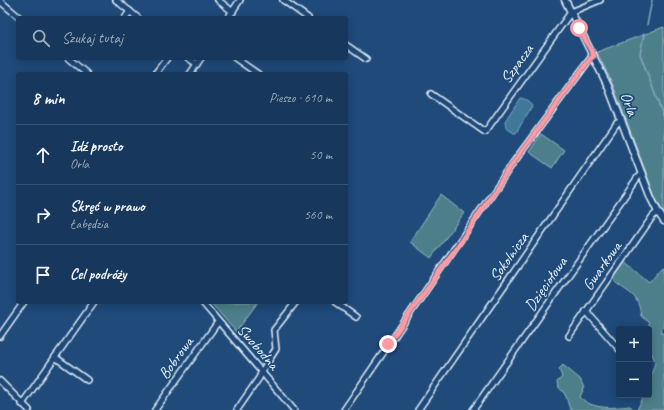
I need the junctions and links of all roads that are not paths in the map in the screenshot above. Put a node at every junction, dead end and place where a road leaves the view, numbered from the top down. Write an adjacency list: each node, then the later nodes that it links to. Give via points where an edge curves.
1 (116, 0): 8 (street)
2 (218, 0): 9 (street)
3 (240, 0): 9 (street)
4 (283, 0): 15 (street)
5 (565, 0): 10 (street, Orla)
6 (600, 0): 10 (street)
7 (0, 1): 11 (street)
8 (130, 11): 12 (street); 13 (street)
9 (232, 12): 14 (street)
10 (571, 12): 17 (street, Orla); 29 (street, Szpacza, via 485,132)
11 (18, 16)
12 (126, 16)
13 (136, 16)
14 (229, 16)
15 (305, 16)
16 (348, 46): 18 (street)
17 (594, 56): 30 (street, Orla); 54 (street, via 513,163)
18 (366, 59)
19 (70, 60): 25 (street)
20 (166, 60): 26 (street)
21 (191, 60): 24 (street)
22 (200, 60): 24 (street)
23 (238, 60): 28 (street)
24 (197, 64): 27 (street)
25 (85, 72)
26 (156, 72)
27 (191, 72)
28 (255, 72)
29 (431, 94)
30 (622, 121): 31 (street, Orla); 55 (street, Sokolnicza, via 617,123)
31 (642, 174): 32 (street, Orla); 56 (street, Dzięciołowa)
32 (658, 212): 33 (street, Orla); 39 (street, Gwarkowa)
33 (664, 221)
34 (23, 304): 42 (street)
35 (93, 304): 45 (street)
36 (204, 304): 41 (street, Swobodna)
37 (294, 304): 46 (street, via 274,330 276,349)
38 (338, 304): 40 (street)
39 (586, 311): 43 (street, Gwarkowa); 44 (street)
40 (356, 317)
41 (218, 322): 46 (street, Swobodna); 51 (street, Bobrowa)
42 (0, 336)
43 (569, 336)
44 (616, 346)
45 (55, 357): 47 (street); 49 (street)
46 (262, 371): 52 (street); 53 (street, Swobodna)
47 (87, 380)
48 (0, 381): 49 (street)
49 (22, 404): 50 (street)
50 (29, 410)
51 (155, 410)
52 (237, 410)
53 (294, 410)
54 (344, 410)
55 (418, 410)
56 (473, 410)

